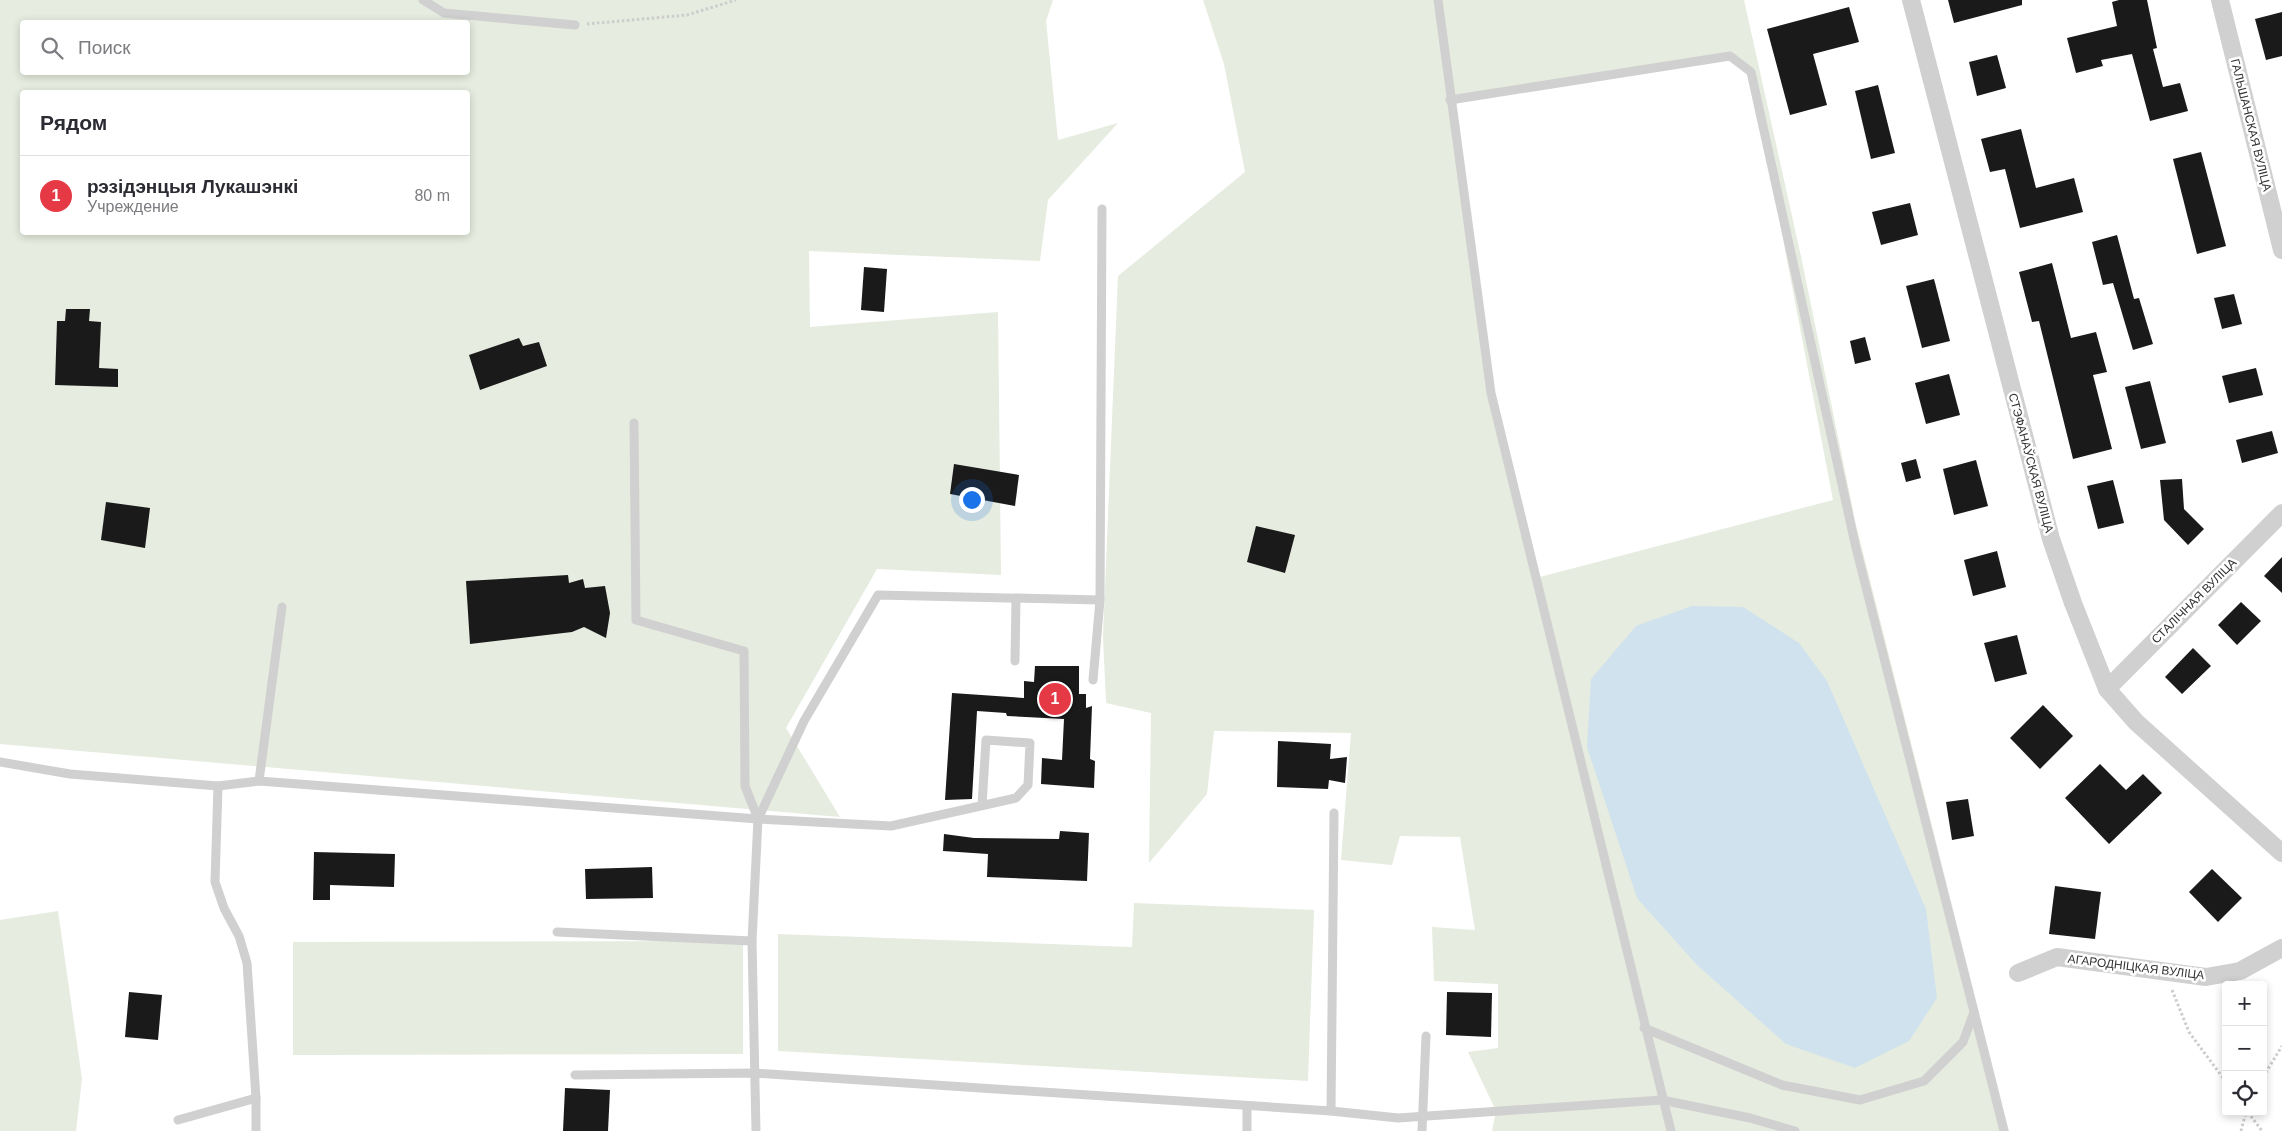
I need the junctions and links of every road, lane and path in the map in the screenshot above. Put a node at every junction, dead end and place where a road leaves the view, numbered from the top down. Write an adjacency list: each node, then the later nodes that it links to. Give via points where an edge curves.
1 (423, 0): 6 (lane, via 444,13)
2 (736, 0): 6 (path, via 688,15)
3 (1438, 0): 7 (lane)
4 (1911, 0): 17 (street, СТЭФАНАЎСКАЯ ВУЛІЦА, via 2051,538)
5 (2220, 0): 9 (street, ГАЛЬШАНСКАЯ ВУЛІЦА)
6 (576, 25)
7 (1450, 100): 30 (lane, via 1730,56 1751,72 1856,548); 31 (lane, via 1491,393)
8 (1102, 208): 13 (lane)
9 (2282, 250)
10 (634, 423): 23 (lane, via 636,620 744,652 745,786)
11 (2282, 513): 17 (street, СТАЛІЧНАЯ ВУЛІЦА)
12 (1016, 598): 13 (lane); 15 (lane); 23 (lane, via 878,595 804,721)
13 (1100, 600): 16 (lane)
14 (282, 607): 19 (lane)
15 (1015, 662)
16 (1093, 680)
17 (2107, 689): 24 (street, СТЭФАНАЎСКАЯ ВУЛІЦА, via 2136,722)
18 (0, 762): 20 (lane, via 70,774)
19 (259, 781): 20 (lane); 23 (lane)
20 (218, 786): 38 (lane, via 215,882 239,936 247,964)
21 (982, 806): 21 (lane, via 1016,798 1028,785 1030,744 986,740); 23 (lane, via 891,826)
22 (1334, 813): 41 (lane)
23 (758, 819): 26 (lane)
24 (2282, 853)
25 (557, 932): 26 (lane)
26 (752, 941): 35 (lane)
27 (2282, 948): 28 (street, АГАРОДНІЦКАЯ ВУЛІЦА, via 2240,971 2206,977)
28 (2164, 971): 29 (street, АГАРОДНІЦКАЯ ВУЛІЦА, via 2056,957); 37 (path, via 2189,1032)
29 (2018, 973)
30 (1974, 1012): 31 (lane, via 1963,1042 1924,1081 1860,1100 1782,1085); 52 (lane)
31 (1644, 1028): 39 (lane)
32 (1426, 1036): 42 (lane)
33 (2282, 1046): 34 (path)
34 (2267, 1071)
35 (754, 1072): 36 (lane); 40 (lane); 47 (lane)
36 (575, 1075)
37 (2222, 1077)
38 (256, 1098): 45 (lane); 46 (lane)
39 (1662, 1100): 42 (lane); 50 (lane); 51 (lane)
40 (1247, 1106): 41 (lane); 48 (lane)
41 (1331, 1111): 42 (lane, via 1398,1118)
42 (1423, 1116): 49 (lane)
43 (2246, 1116): 53 (path)
44 (2250, 1116): 54 (path)
45 (178, 1120)
46 (256, 1131)
47 (756, 1131)
48 (1247, 1131)
49 (1422, 1131)
50 (1671, 1131)
51 (1795, 1131)
52 (2004, 1131)
53 (2241, 1131)
54 (2262, 1131)

